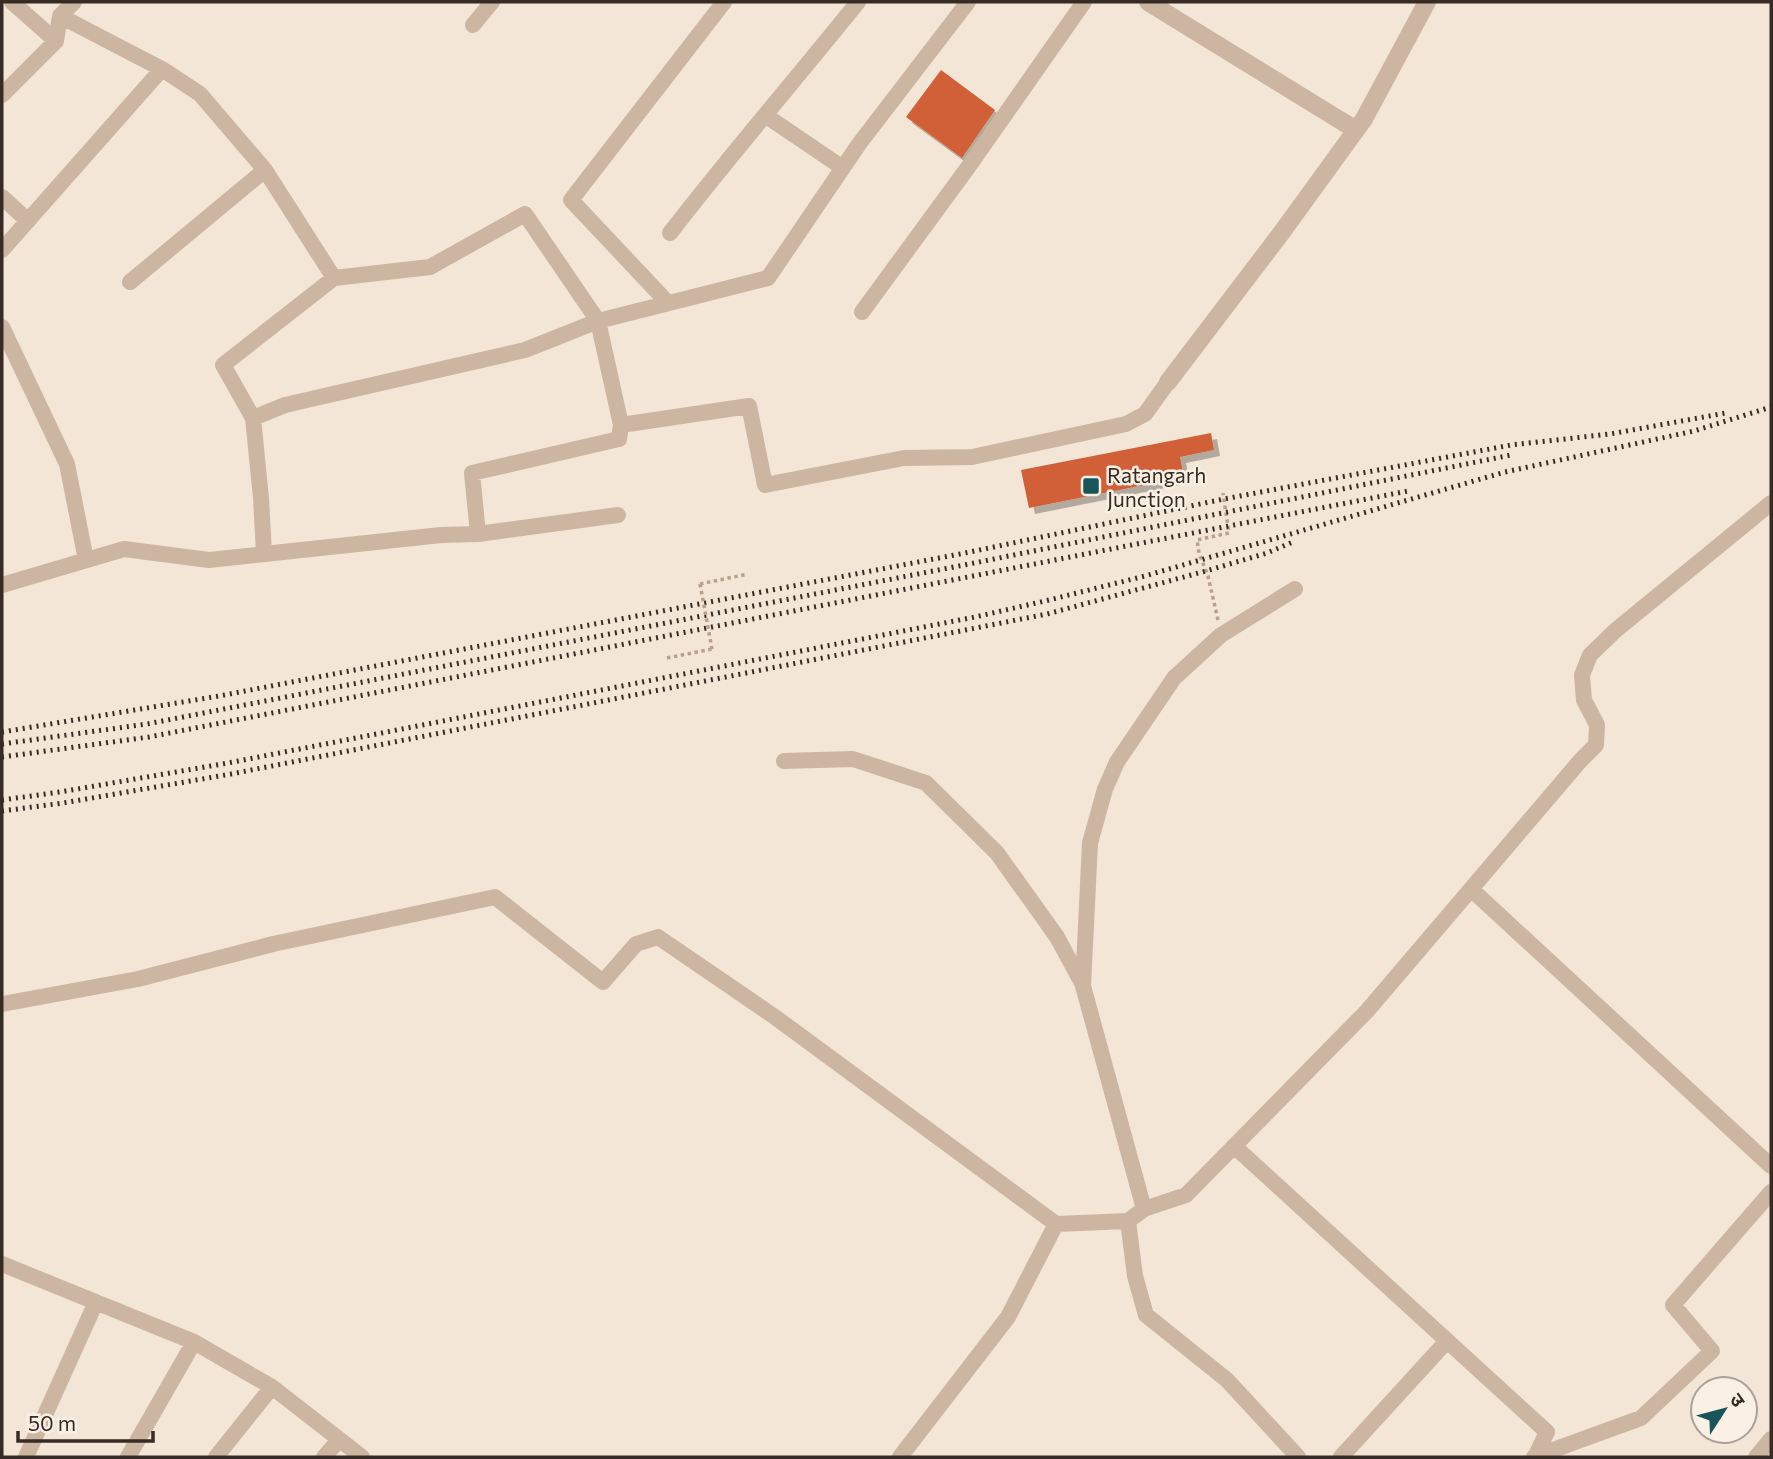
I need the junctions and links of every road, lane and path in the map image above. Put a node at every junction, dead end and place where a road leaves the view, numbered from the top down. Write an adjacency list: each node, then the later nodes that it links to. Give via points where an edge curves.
1 (74, 2): 10 (street)
2 (492, 2): 11 (street)
3 (724, 2): 25 (street, via 571,200)
4 (858, 2): 15 (street)
5 (968, 2): 17 (street)
6 (1084, 2): 26 (street)
7 (1148, 2): 16 (street)
8 (1427, 2): 16 (street)
9 (9, 7): 12 (street)
10 (60, 16): 12 (street); 13 (street)
11 (473, 25)
12 (56, 41): 14 (street)
13 (162, 69): 18 (street, via 200,94); 20 (street)
14 (2, 95)
15 (765, 115): 17 (street); 21 (street)
16 (1356, 130): 29 (street)
17 (843, 168): 25 (street, via 768,278)
18 (265, 170): 23 (street); 24 (street)
19 (2, 197): 20 (street)
20 (28, 221): 22 (street)
21 (670, 233)
22 (2, 250)
23 (334, 278): 27 (street, via 430,267 525,214); 30 (street, via 223,365)
24 (130, 282)
25 (668, 303): 27 (street)
26 (862, 312)
27 (598, 321): 30 (street, via 525,350 285,405); 31 (street)
28 (2, 327): 37 (street, via 67,464)
29 (1168, 382): 31 (street, via 1144,414 1126,424 972,457 904,458 765,485 749,406)
30 (253, 418): 36 (street)
31 (621, 425): 35 (street, via 620,439 472,473)
32 (1223, 493): 41 (path, via 1229,533 1197,540)
33 (1771, 503): 44 (street, via 1590,655 1582,675 1584,701 1597,725 1596,745)
34 (618, 514): 35 (street)
35 (478, 534): 36 (street)
36 (264, 554): 37 (street, via 209,560 124,549)
37 (86, 560): 39 (street)
38 (748, 574): 42 (path, bridge, via 700,584 712,649)
39 (2, 584)
40 (1295, 589): 41 (street)
41 (1221, 635): 45 (street, via 1174,678 1116,762 1105,789 1090,844)
42 (667, 658)
43 (784, 761): 45 (street, via 853,759 926,783 997,853 1056,937)
44 (1471, 889): 47 (street, via 1367,1011); 48 (street)
45 (1083, 986): 50 (street)
46 (2, 1004): 52 (street, via 138,979 273,944 495,897 603,982 636,944 657,937 775,1017)
47 (1234, 1146): 50 (street, via 1186,1195); 55 (street)
48 (1771, 1166)
49 (1771, 1192): 68 (street, via 1672,1305 1712,1351 1641,1418)
50 (1144, 1209): 51 (street)
51 (1128, 1221): 52 (street); 66 (street, via 1146,1315 1227,1380)
52 (1056, 1224): 65 (street, via 1009,1317)
53 (2, 1264): 54 (street)
54 (96, 1302): 56 (street); 60 (street)
55 (1447, 1341): 67 (street); 68 (street, via 1547,1432)
56 (194, 1342): 57 (street); 61 (street)
57 (272, 1387): 59 (street); 62 (street)
58 (1771, 1439): 69 (street)
59 (339, 1440): 63 (street); 64 (street)
60 (26, 1457)
61 (128, 1457)
62 (216, 1457)
63 (324, 1457)
64 (362, 1457)
65 (900, 1457)
66 (1298, 1457)
67 (1341, 1457)
68 (1535, 1457)
69 (1756, 1457)

